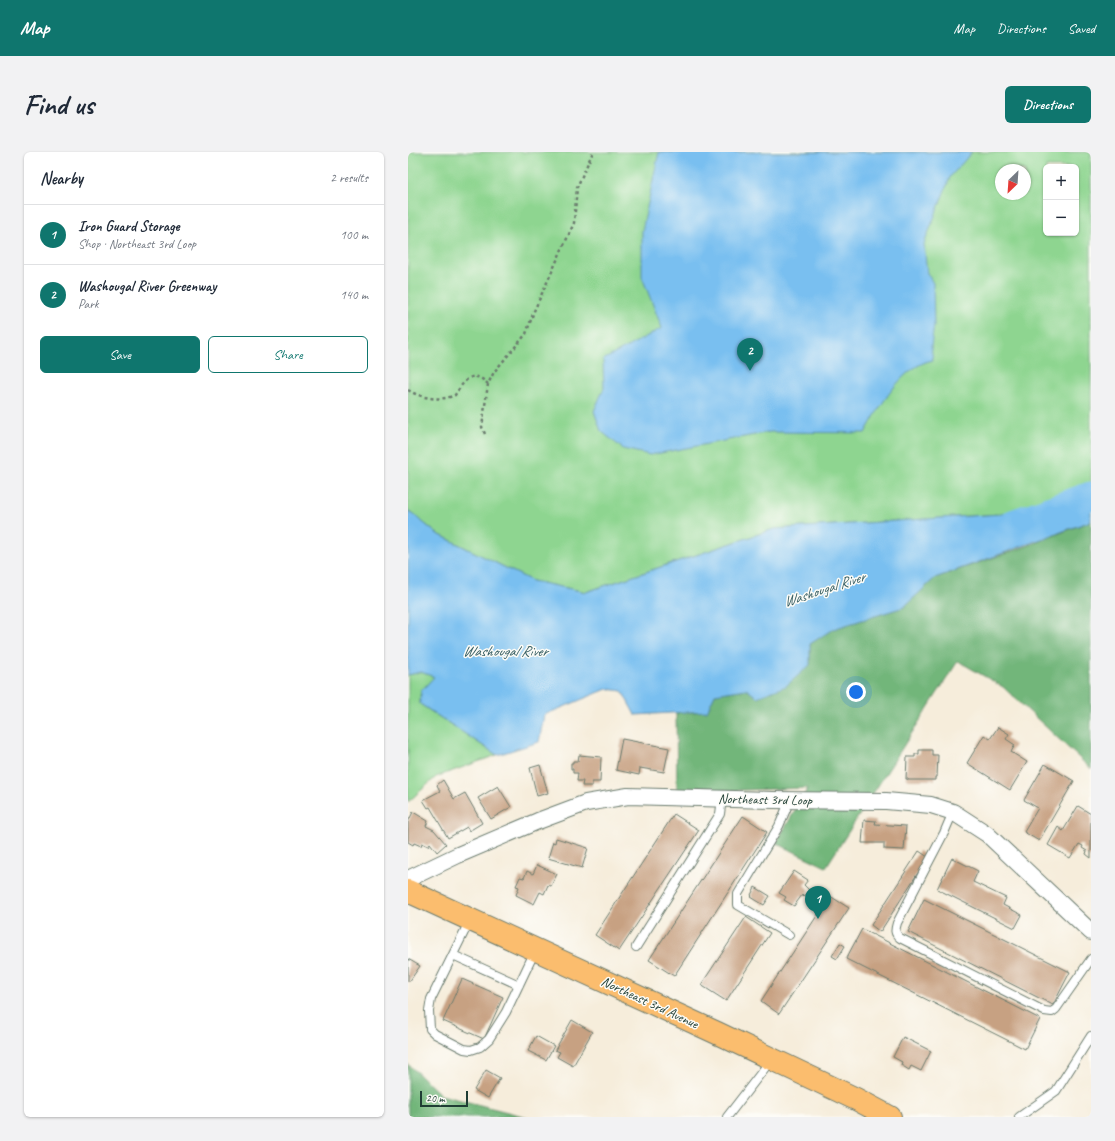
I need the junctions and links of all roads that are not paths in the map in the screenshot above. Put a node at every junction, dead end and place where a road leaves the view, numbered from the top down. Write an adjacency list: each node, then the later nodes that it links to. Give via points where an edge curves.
1 (722, 798): 2 (street, Northeast 3rd Loop); 4 (street, Northeast 3rd Loop, via 628,796 586,803 538,821); 9 (lane, via 720,814)
2 (790, 800): 3 (street, Northeast 3rd Loop, via 886,801 931,805); 8 (lane, via 779,826 738,894 737,900 738,905)
3 (954, 812): 7 (street, Northeast 3rd Loop, via 987,834); 12 (lane, via 897,923 894,930 896,935 1044,1011 1052,1012)
4 (408, 878)
5 (408, 891): 6 (main road, Northeast 3rd Avenue)
6 (470, 920): 10 (main road, Northeast 3rd Avenue); 11 (lane)
7 (1091, 932)
8 (789, 935)
9 (636, 947)
10 (536, 950): 13 (lane); 15 (main road, Northeast 3rd Avenue)
11 (453, 955): 13 (lane); 13 (lane, via 431,999 428,1023 435,1034 464,1049 480,1047 489,1039)
12 (1091, 959)
13 (519, 985)
14 (1091, 1036): 18 (lane, via 1056,1091)
15 (772, 1059): 16 (lane); 17 (main road, Northeast 3rd Avenue)
16 (727, 1117)
17 (890, 1117)
18 (1019, 1117)

